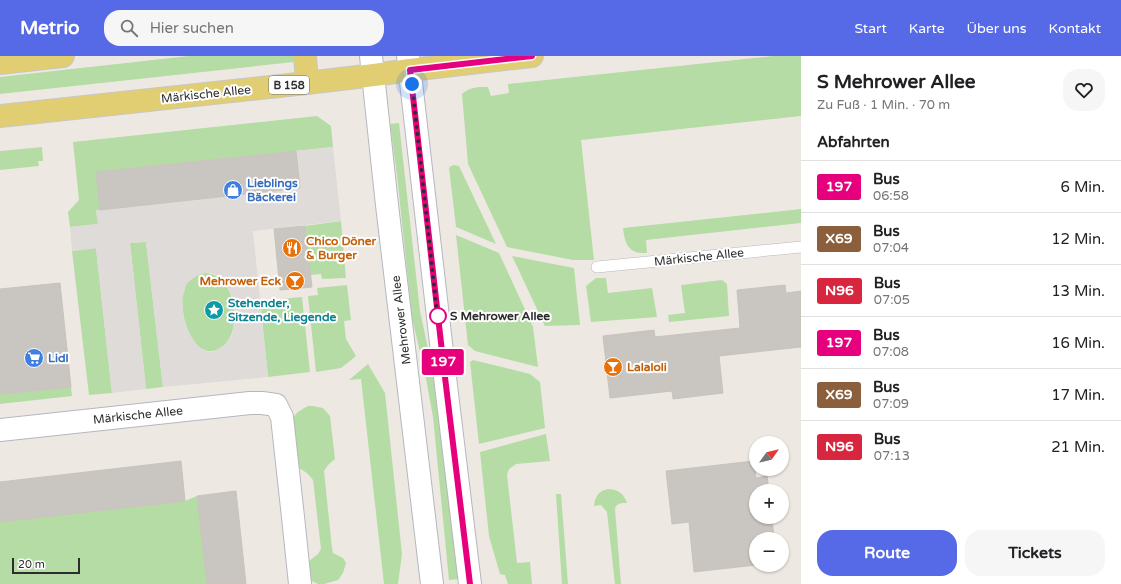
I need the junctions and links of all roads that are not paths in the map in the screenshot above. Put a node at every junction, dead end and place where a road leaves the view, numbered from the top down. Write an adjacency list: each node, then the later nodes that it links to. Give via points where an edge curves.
1 (63, 56): 4 (main road)
2 (305, 56): 7 (main road)
3 (532, 56): 5 (main road, Märkische Allee / B 158)
4 (0, 63)
5 (409, 63): 6 (main road, Märkische Allee / B 158); 14 (main road)
6 (372, 66): 7 (main road, Märkische Allee / B 158); 13 (main road, Mehrower Allee)
7 (308, 83): 8 (main road, Märkische Allee / B 158)
8 (0, 116)
9 (801, 247): 10 (lane, Märkische Allee)
10 (597, 267)
11 (0, 430): 12 (main road, Märkische Allee, via 250,403 276,405 282,417)
12 (300, 584)
13 (432, 584)
14 (470, 584)

